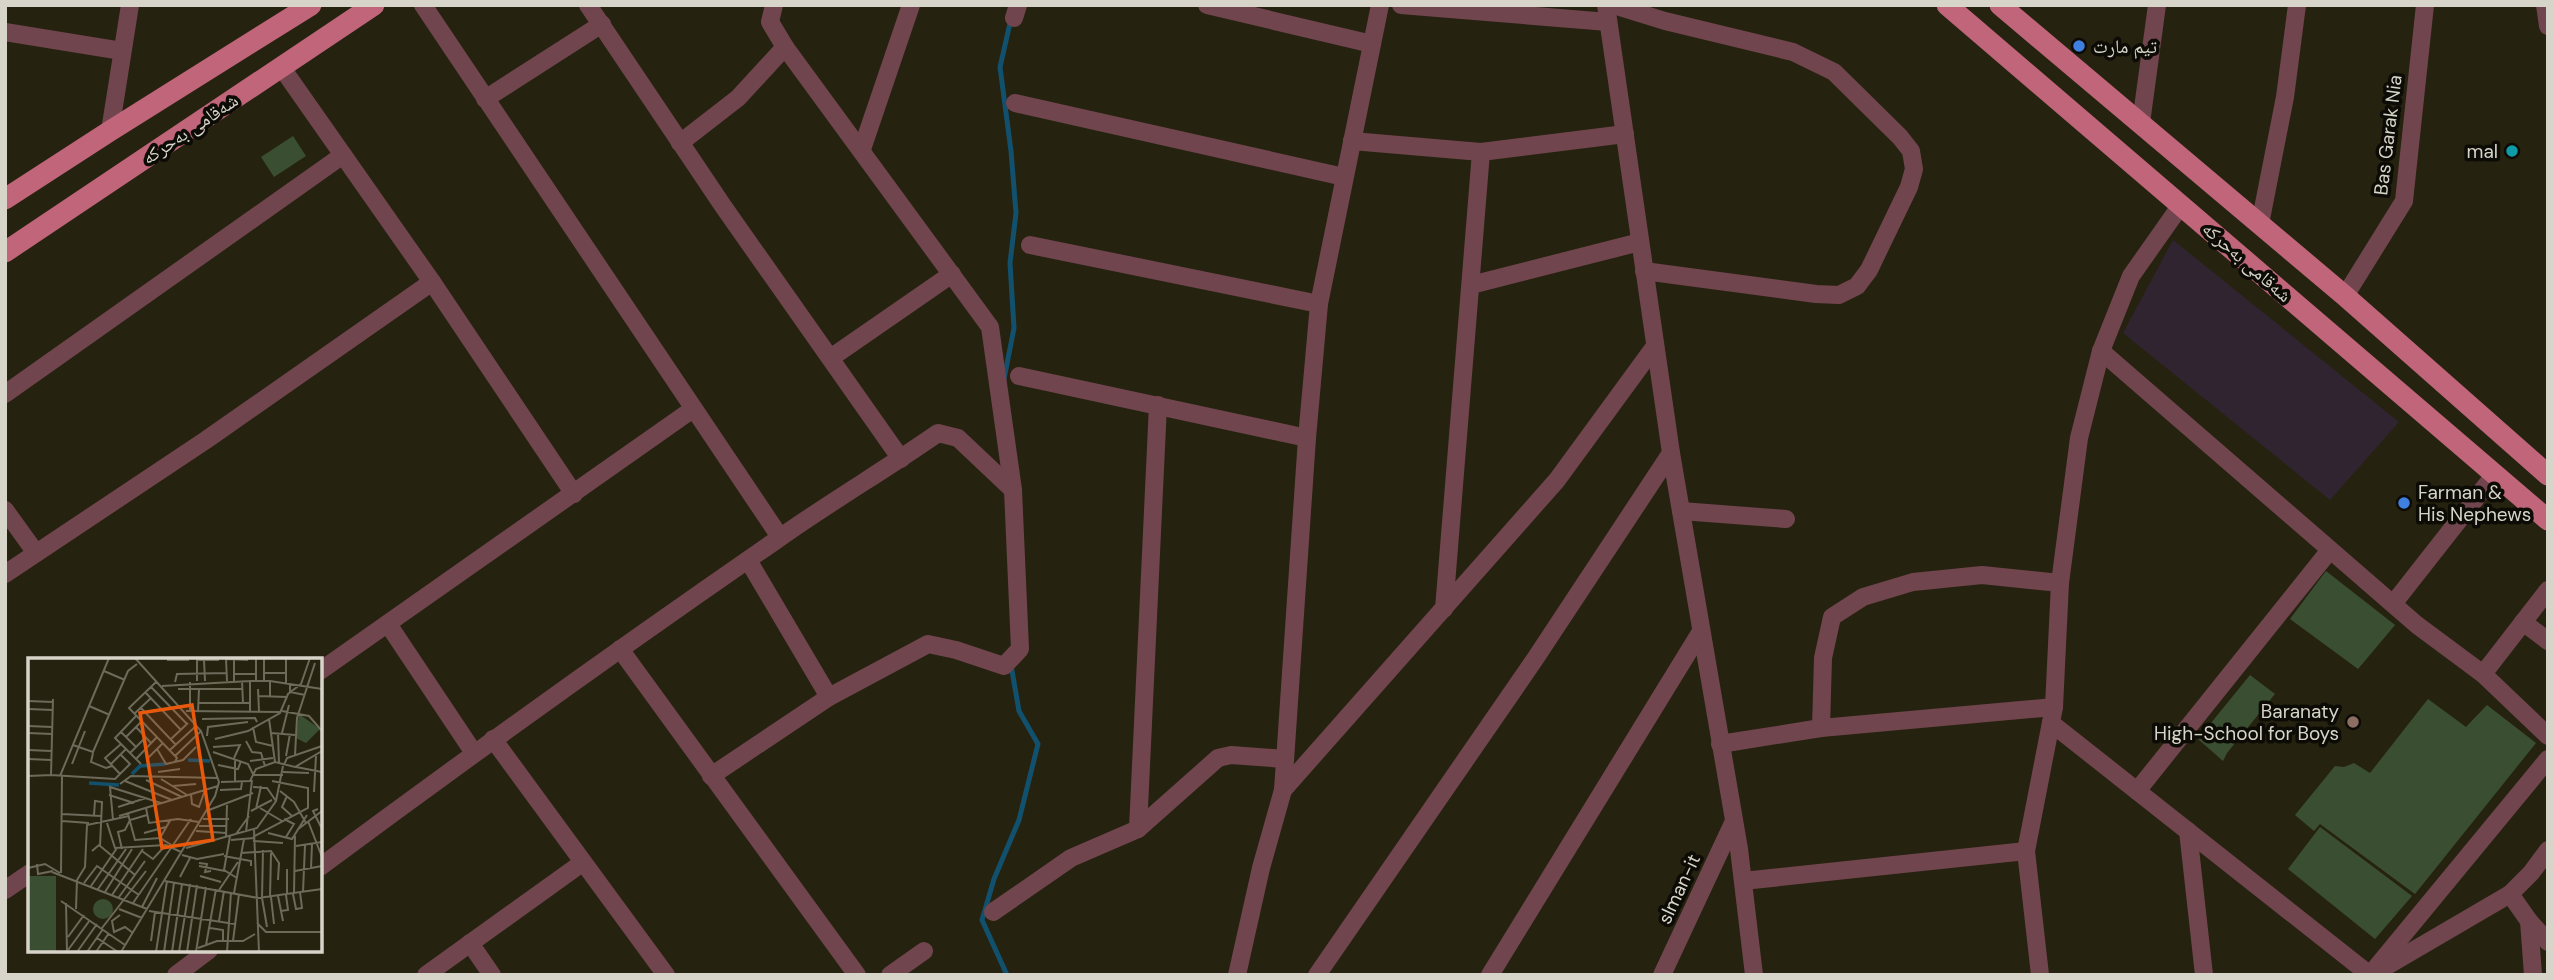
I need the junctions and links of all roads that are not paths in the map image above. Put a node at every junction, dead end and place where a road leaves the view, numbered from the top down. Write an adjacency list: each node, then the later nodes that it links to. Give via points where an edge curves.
1 (130, 5): 23 (street)
2 (311, 5): 28 (main road, شەقامی بەحرکە)
3 (374, 5): 24 (main road, شەقامی بەحرکە)
4 (423, 5): 25 (street)
5 (589, 5): 18 (street)
6 (774, 5): 22 (street, via 770,22)
7 (911, 5): 32 (street)
8 (1207, 5): 21 (street)
9 (1380, 5): 21 (street)
10 (1401, 5): 17 (street)
11 (1947, 5): 37 (main road, شەقامی بەحرکە)
12 (2000, 5): 27 (main road, شەقامی بەحرکە)
13 (2157, 5): 27 (street)
14 (2297, 5): 38 (street)
15 (2425, 5): 46 (street, Bas Garak Nia, via 2404,201)
16 (2545, 5): 19 (street)
17 (1609, 11): 29 (street); 42 (street, via 1793,52 1834,72 1900,137 1911,151 1914,169 1869,270 1857,286 1839,295)
18 (602, 24): 25 (street); 31 (street)
19 (2548, 26)
20 (5, 32): 23 (street)
21 (1372, 44): 30 (street)
22 (785, 47): 31 (street, via 738,99); 32 (street)
23 (122, 51): 28 (street)
24 (282, 68): 34 (street); 41 (main road, شەقامی بەحرکە)
25 (485, 99): 54 (street)
26 (1015, 103): 35 (street)
27 (2140, 123): 38 (main road, شەقامی بەحرکە)
28 (110, 131): 36 (main road, شەقامی بەحرکە)
29 (1625, 134): 33 (street); 39 (street)
30 (1352, 141): 33 (street); 35 (street)
31 (680, 143): 50 (street)
32 (862, 149): 43 (street)
33 (1481, 152): 45 (street)
34 (343, 155): 44 (street); 52 (street)
35 (1344, 177): 47 (street)
36 (5, 199)
37 (2181, 205): 49 (street, via 2131,276); 58 (main road, شەقامی بەحرکە)
38 (2260, 224): 46 (main road, شەقامی بەحرکە)
39 (1640, 242): 42 (street); 45 (street)
40 (1030, 245): 47 (street)
41 (5, 252)
42 (1644, 271): 48 (street)
43 (952, 274): 50 (street); 61 (street, via 990,327)
44 (432, 282): 62 (street); 69 (street)
45 (1471, 285): 75 (street)
46 (2345, 296): 59 (main road, شەقامی بەحرکە)
47 (1319, 304): 55 (street)
48 (1655, 346): 56 (street); 75 (street, via 1556,480)
49 (2101, 351): 68 (street); 72 (street, via 2080,438)
50 (832, 357): 57 (street)
51 (1019, 376): 53 (street)
52 (5, 394)
53 (1158, 405): 55 (street); 96 (street)
54 (693, 409): 62 (street); 67 (street)
55 (1307, 438): 90 (street)
56 (1671, 453): 64 (street); 119 (street)
57 (901, 459): 61 (street, via 937,433 958,438); 67 (street)
58 (2495, 474): 65 (main road, شەقامی بەحرکە); 74 (street)
59 (2548, 475)
60 (2548, 488): 65 (main road, via 2536,499)
61 (1013, 490): 83 (street, via 1020,649 1004,666 928,643)
62 (575, 494): 77 (street)
63 (5, 510): 69 (street)
64 (1681, 511): 66 (street); 78 (street)
65 (2544, 516)
66 (1786, 519)
67 (780, 537): 70 (street)
68 (2330, 550): 74 (street); 94 (street)
69 (36, 553): 71 (street)
70 (748, 560): 80 (street); 83 (street)
71 (5, 574)
72 (2060, 583): 84 (street); 85 (street, via 1982,575 1913,582 1863,597 1832,617 1823,657)
73 (2548, 590): 76 (street)
74 (2393, 604): 82 (street)
75 (1444, 609): 93 (street)
76 (2523, 622): 79 (street); 82 (street)
77 (388, 624): 81 (street); 89 (street)
78 (1700, 633): 88 (street); 120 (street)
79 (2548, 641)
80 (620, 649): 87 (street); 92 (street)
81 (322, 670)
82 (2483, 674): 86 (street)
83 (829, 697): 92 (street)
84 (2052, 715): 85 (street); 94 (street); 99 (street)
85 (1821, 729): 88 (street)
86 (2548, 736)
87 (493, 739): 89 (street); 100 (street)
88 (1720, 744): 95 (street)
89 (474, 753): 101 (street)
90 (1285, 759): 93 (street); 96 (street, via 1218,758)
91 (2548, 759): 125 (street)
92 (711, 776): 116 (street)
93 (1283, 790): 118 (street)
94 (2137, 791): 97 (street)
95 (1734, 821): 103 (street); 121 (street, slman-it)
96 (1138, 829): 106 (street, via 1071,858)
97 (2188, 831): 124 (street); 125 (street)
98 (2548, 850): 105 (street)
99 (2026, 851): 103 (street); 123 (street)
100 (582, 863): 109 (street); 115 (street)
101 (322, 866)
102 (28, 874): 104 (street)
103 (1743, 881): 122 (street)
104 (5, 890)
105 (2510, 894): 107 (street); 125 (street)
106 (993, 912)
107 (2529, 921): 108 (street); 126 (street)
108 (2548, 942)
109 (470, 943): 113 (street); 114 (street)
110 (924, 951): 117 (street)
111 (206, 952): 112 (street)
112 (176, 975)
113 (426, 975)
114 (492, 975)
115 (666, 975)
116 (857, 975)
117 (890, 975)
118 (1237, 975)
119 (1317, 975)
120 (1490, 975)
121 (1662, 975)
122 (1754, 975)
123 (2040, 975)
124 (2204, 975)
125 (2370, 975)
126 (2533, 975)

